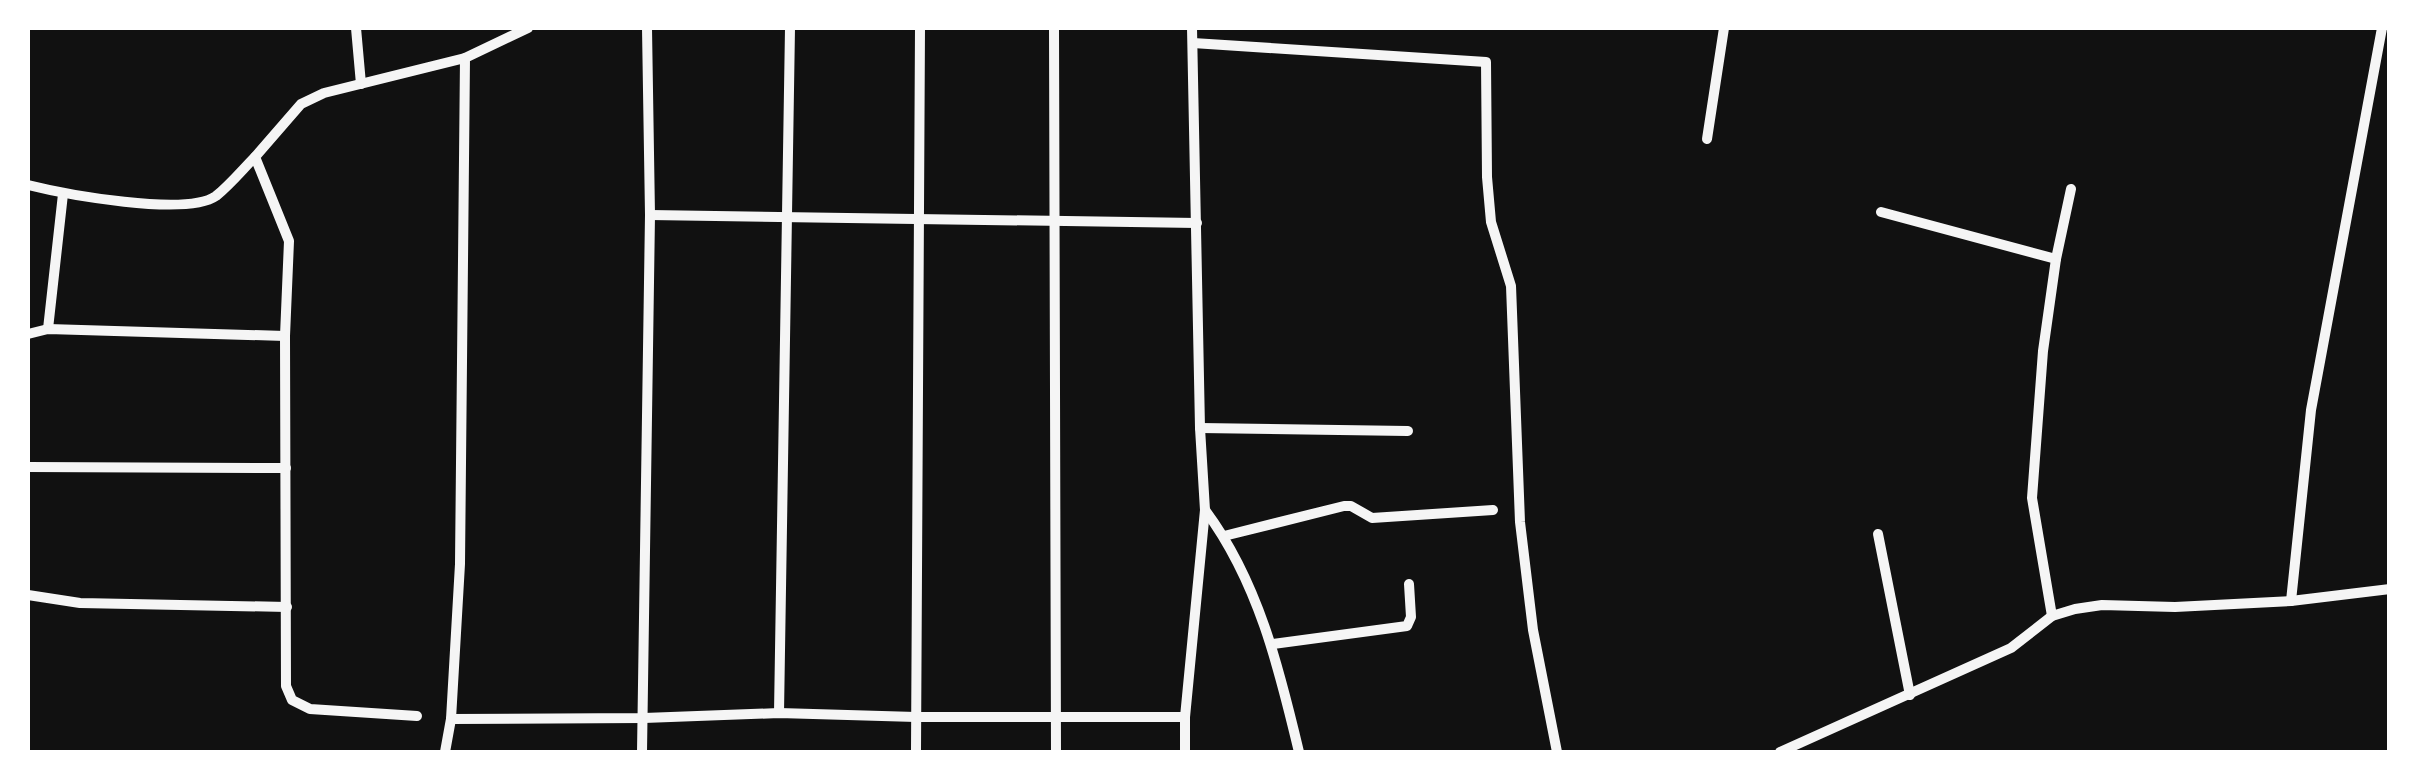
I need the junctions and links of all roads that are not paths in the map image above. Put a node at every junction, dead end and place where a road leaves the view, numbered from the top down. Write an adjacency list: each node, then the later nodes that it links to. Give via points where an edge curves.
1 (356, 28): 12 (street)
2 (528, 28): 11 (street)
3 (647, 28): 19 (street)
4 (790, 28): 20 (street)
5 (920, 28): 21 (street)
6 (1054, 28): 22 (street)
7 (1192, 28): 10 (street)
8 (1724, 28): 13 (street)
9 (2382, 28): 39 (street, via 2311,410)
10 (1193, 43): 23 (street); 57 (street, via 1486,62 1490,222 1511,286 1520,522)
11 (466, 58): 12 (street); 50 (street, via 460,564)
12 (361, 84): 14 (street, via 301,104)
13 (1707, 139)
14 (255, 156): 17 (street, via 202,202); 27 (street, via 290,241)
15 (28, 185): 17 (street)
16 (2072, 188): 24 (street)
17 (64, 194): 25 (street)
18 (1881, 212): 24 (street)
19 (650, 215): 20 (street); 48 (street)
20 (786, 218): 21 (street); 44 (street)
21 (918, 220): 22 (street); 46 (street)
22 (1054, 222): 23 (street); 49 (street)
23 (1197, 223): 28 (street)
24 (2056, 259): 41 (street, via 2032,498)
25 (48, 329): 26 (street); 27 (street)
26 (28, 334)
27 (285, 336): 31 (street)
28 (1200, 428): 29 (street); 32 (street)
29 (1408, 431)
30 (28, 467): 31 (street)
31 (286, 468): 40 (street)
32 (1204, 510): 35 (street); 47 (street)
33 (1493, 510): 35 (street, via 1372,518 1344,506)
34 (1878, 534): 43 (street)
35 (1224, 536): 42 (street)
36 (1409, 584): 42 (street, via 1407,626)
37 (2390, 589): 39 (street)
38 (28, 595): 40 (street, via 80,603)
39 (2291, 601): 41 (street, via 2102,606)
40 (287, 607): 45 (street, via 286,686 292,700 310,709)
41 (2052, 616): 43 (street, via 2011,648)
42 (1273, 644): 56 (street)
43 (1910, 695): 58 (street)
44 (779, 713): 46 (street); 48 (street)
45 (416, 716)
46 (916, 717): 49 (street); 53 (street)
47 (1184, 717): 49 (street); 55 (street)
48 (644, 718): 50 (street); 52 (street)
49 (1056, 718): 54 (street)
50 (451, 719): 51 (street)
51 (445, 752)
52 (642, 752)
53 (916, 752)
54 (1056, 752)
55 (1184, 752)
56 (1300, 752)
57 (1557, 752)
58 (1780, 752)

